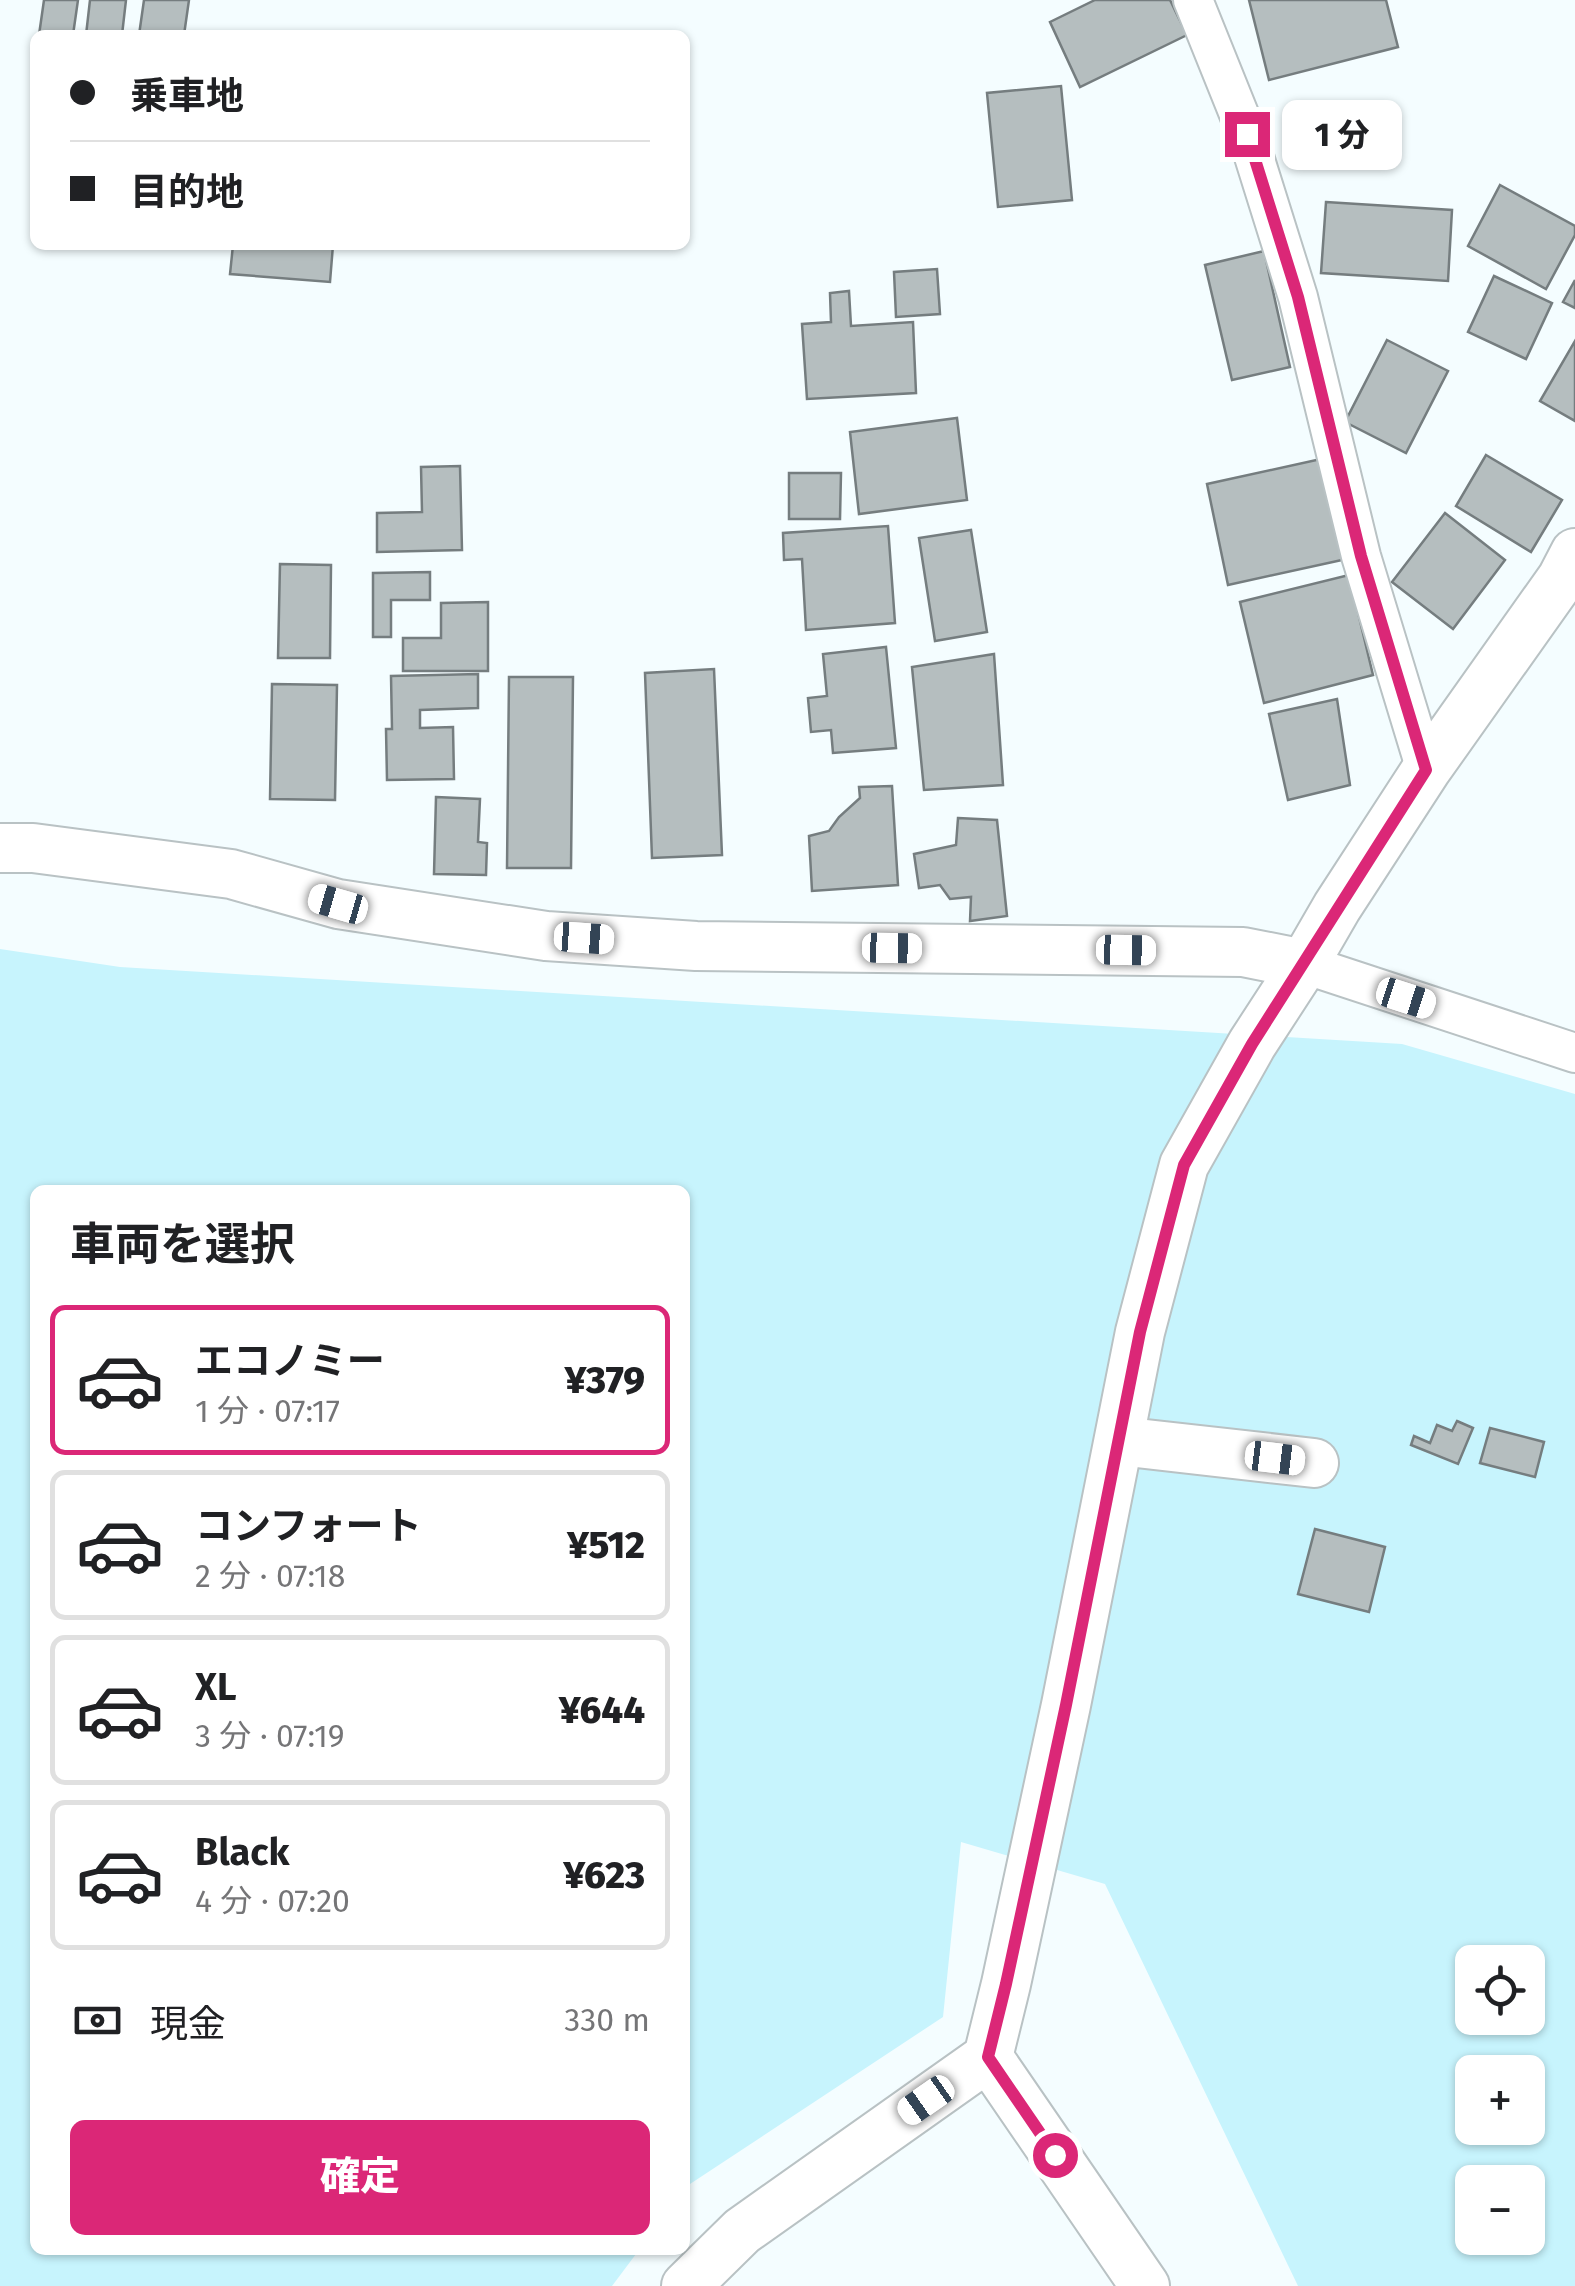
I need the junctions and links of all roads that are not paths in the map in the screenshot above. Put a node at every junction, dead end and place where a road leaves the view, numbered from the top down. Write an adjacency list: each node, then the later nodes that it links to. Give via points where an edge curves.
1 (1193, 0): 3 (street, via 1247,134 1298,297 1361,556)
2 (1571, 571): 3 (street)
3 (1426, 770): 5 (street)
4 (0, 848): 5 (street, via 231,874 338,904 546,936 696,946 1243,952)
5 (1304, 964): 6 (street); 7 (street, via 1184,1165)
6 (1575, 1053)
7 (1118, 1441): 8 (street); 9 (street)
8 (1314, 1463)
9 (988, 2057): 10 (street, via 742,2231); 11 (street)
10 (686, 2286)
11 (1144, 2286)

